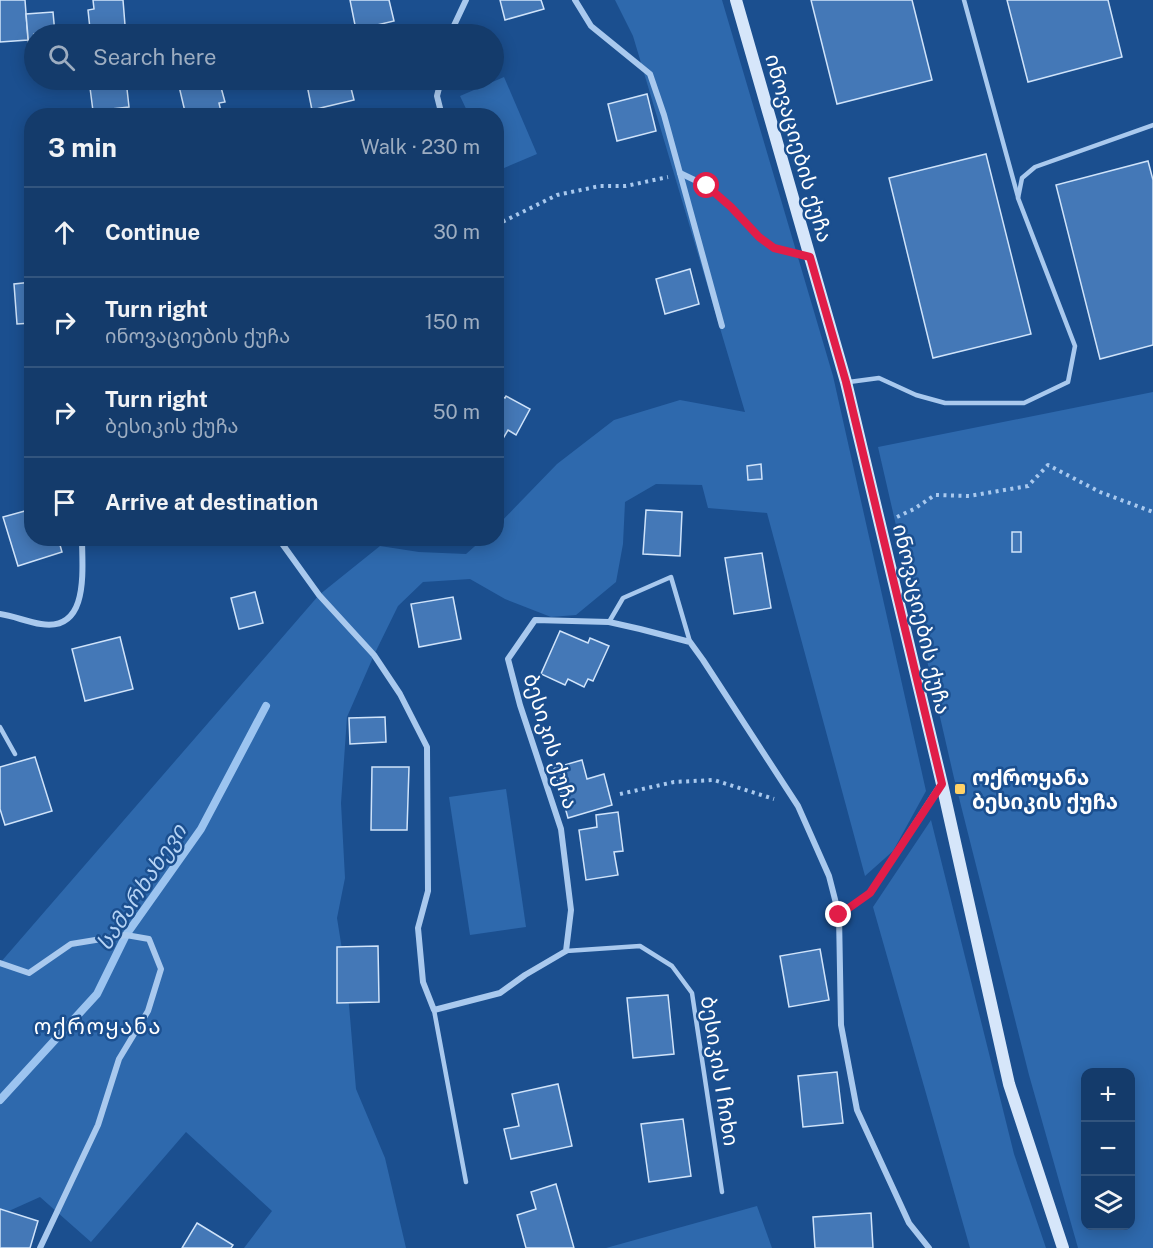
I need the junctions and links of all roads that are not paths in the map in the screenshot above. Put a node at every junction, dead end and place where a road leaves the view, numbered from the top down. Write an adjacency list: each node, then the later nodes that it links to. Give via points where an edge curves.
1 (466, 0): 5 (street)
2 (575, 0): 9 (street, via 591,26 650,74)
3 (736, 0): 11 (street, ინოვაციების ქუჩა)
4 (964, 0): 10 (lane)
5 (455, 24)
6 (438, 90): 7 (street)
7 (440, 108)
8 (1153, 125): 10 (lane, via 1035,167 1022,178)
9 (680, 173): 11 (street, via 707,186 774,248); 12 (street)
10 (1018, 198): 13 (lane, via 1075,346 1068,382 1024,403 945,403 879,378)
11 (810, 257): 13 (street, ინოვაციების ქუჩა)
12 (722, 326)
13 (846, 382): 21 (street, ინოვაციების ქუჩა)
14 (82, 546): 16 (street, via 82,582 76,611 62,622 43,625)
15 (284, 546): 25 (street, via 319,595 374,655 400,694 427,747 428,891 418,928 423,982)
16 (0, 614)
17 (609, 622): 18 (street, ბესიკის ქუჩა); 18 (lane, via 623,598 671,577); 23 (street, ბესიკის ქუჩა, via 535,620 508,659 561,829 571,910)
18 (690, 642): 22 (street, via 798,807 829,876)
19 (0, 727): 20 (lane)
20 (15, 754)
21 (942, 784): 22 (street, via 870,893); 30 (street, ინოვაციების ქუჩა, via 1009,1084)
22 (839, 915): 29 (street, via 841,1025 857,1110 909,1223)
23 (566, 951): 25 (street, via 500,993); 27 (lane, ბესიკის I ჩიხი, via 640,946 672,966 692,993)
24 (0, 963): 28 (street, via 29,973 71,944 126,935 149,939 160,969 148,1011 119,1059 98,1125)
25 (434, 1010): 26 (lane)
26 (466, 1182)
27 (722, 1192)
28 (40, 1248)
29 (929, 1248)
30 (1063, 1248)

